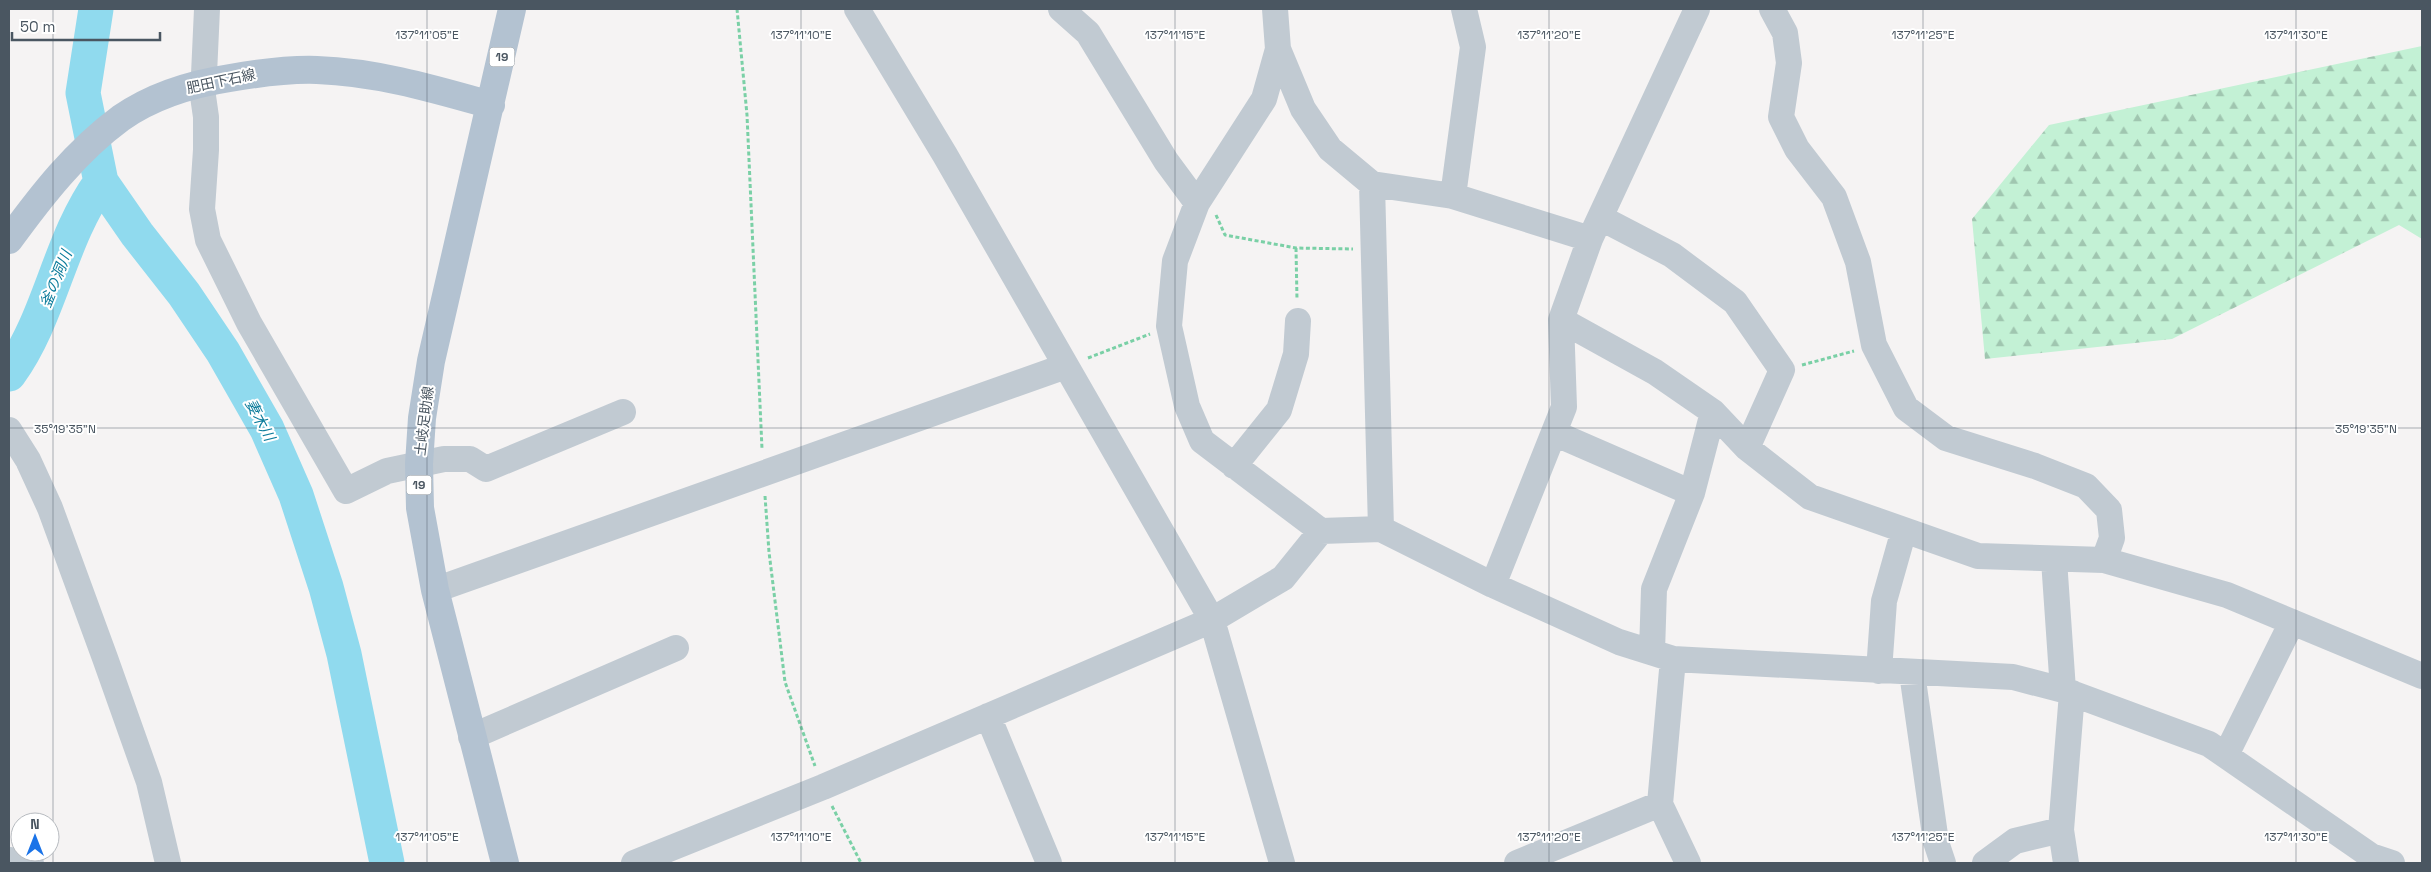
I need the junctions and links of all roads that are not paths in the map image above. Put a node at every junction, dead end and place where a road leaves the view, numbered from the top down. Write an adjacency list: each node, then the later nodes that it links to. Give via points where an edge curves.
1 (207, 9): 10 (street)
2 (512, 9): 11 (main road, 土岐足助線 / 19)
3 (857, 9): 19 (street)
4 (1061, 9): 14 (street, via 1088,33 1166,161)
5 (1275, 9): 9 (street)
6 (1464, 9): 13 (street, via 1473,47)
7 (1697, 9): 15 (street)
8 (1772, 9): 32 (street, via 1785,33 1789,63 1781,118 1797,149 1834,197 1858,262 1874,346 1906,408 1946,438 2086,486 2110,510 2112,538)
9 (1278, 49): 12 (street, via 1303,109 1330,149); 14 (street, via 1264,99)
10 (202, 82): 11 (main road, 肥田下石線, via 266,72 316,70 412,83); 16 (main road, 肥田下石線, via 159,96 121,119 66,167); 25 (street, via 206,134 202,210 208,240 249,324 346,491 387,471)
11 (491, 105): 25 (main road, 土岐足助線 / 19, via 431,361)
12 (1372, 184): 13 (street); 28 (street)
13 (1453, 196): 15 (street)
14 (1196, 203): 26 (street, via 1175,261 1169,326 1187,406 1202,441)
15 (1596, 228): 17 (street); 24 (street, via 1672,255 1735,302 1782,370)
16 (9, 240)
17 (1561, 320): 21 (street, via 1655,372); 23 (street, via 1564,407)
18 (1298, 322): 26 (street, via 1296,354 1279,410)
19 (1066, 366): 34 (street); 35 (street)
20 (623, 412): 25 (street, via 486,469 470,459)
21 (1713, 412): 24 (street); 27 (street)
22 (9, 430): 50 (street, via 28,460 50,508 102,649 149,782)
23 (1554, 433): 27 (street); 33 (street)
24 (1747, 448): 29 (street, via 1810,497)
25 (419, 464): 34 (main road, 土岐足助線 / 19, via 420,508)
26 (1234, 466): 30 (street)
27 (1692, 493): 38 (street, via 1654,589)
28 (1381, 529): 30 (street); 33 (street)
29 (1904, 530): 31 (street, via 1978,556); 39 (street, via 1884,601)
30 (1321, 531): 35 (street, via 1283,578)
31 (2054, 560): 32 (street); 42 (street)
32 (2104, 560): 36 (street, via 2227,596)
33 (1493, 585): 38 (street, via 1619,642)
34 (435, 590): 44 (main road, 土岐足助線 / 19)
35 (1212, 620): 43 (street); 54 (street)
36 (2292, 622): 41 (street); 45 (street)
37 (676, 648): 44 (street)
38 (1662, 655): 39 (street); 46 (street)
39 (1879, 671): 40 (street)
40 (1912, 673): 42 (street, via 2013,677); 57 (street, via 1936,842)
41 (2422, 676)
42 (2068, 692): 45 (street, via 2209,744); 47 (street)
43 (988, 716): 52 (street); 53 (street)
44 (471, 737): 51 (main road, 土岐足助線 / 19)
45 (2226, 755): 60 (street, via 2371,856)
46 (1660, 804): 55 (street); 56 (street)
47 (2061, 830): 58 (street, via 2015,840); 59 (street)
48 (9, 860): 49 (street)
49 (31, 863)
50 (168, 863)
51 (505, 863)
52 (634, 863)
53 (1049, 863)
54 (1282, 863)
55 (1517, 863)
56 (1688, 863)
57 (1943, 863)
58 (1985, 863)
59 (2066, 863)
60 (2392, 863)

